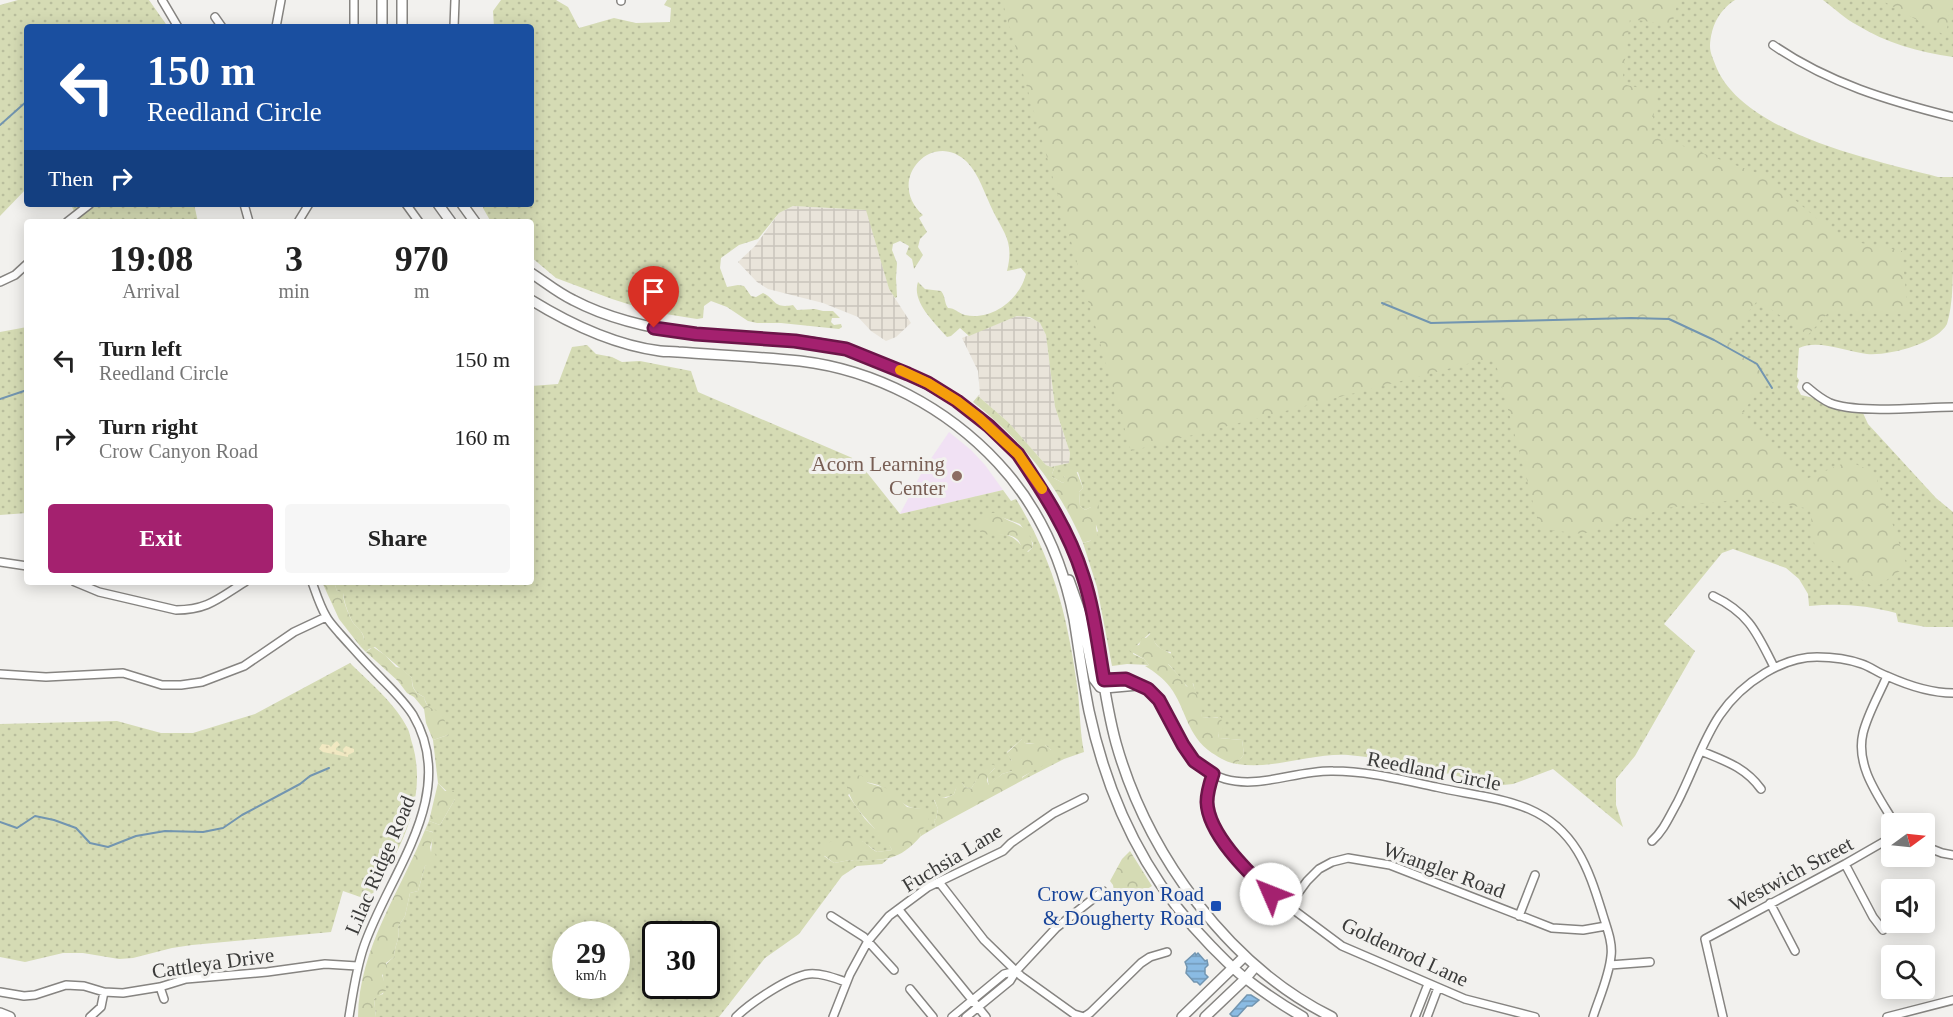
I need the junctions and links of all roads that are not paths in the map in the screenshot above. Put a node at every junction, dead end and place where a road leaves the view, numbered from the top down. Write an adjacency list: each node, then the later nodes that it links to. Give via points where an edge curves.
1 (162, 0): 8 (street)
2 (281, 0): 10 (street)
3 (354, 0): 11 (street)
4 (382, 0): 12 (main road)
5 (402, 0): 13 (main road)
6 (455, 0): 14 (street)
7 (215, 17): 9 (street)
8 (176, 24)
9 (220, 24)
10 (277, 24)
11 (354, 24)
12 (382, 24)
13 (402, 24)
14 (454, 24)
15 (1773, 45): 16 (street, via 1835,80 1891,101)
16 (1953, 117)
17 (86, 207): 18 (street)
18 (71, 219)
19 (24, 267): 21 (street)
20 (534, 275): 36 (main road, via 572,300 627,322 696,334 846,349 928,383 957,401 1018,454 1057,513 1083,576)
21 (0, 282)
22 (534, 302): 27 (main road, via 592,333 636,346 662,352 802,361 847,370 926,403 967,433 999,464 1041,524)
23 (1807, 387): 24 (street, via 1832,404 1852,408)
24 (1953, 407)
25 (0, 562): 26 (street)
26 (24, 566)
27 (1061, 569): 36 (main road, via 1071,584 1081,614 1094,680 1100,687); 65 (main road, via 1097,746 1119,809 1139,850 1179,911)
28 (82, 585): 29 (street, via 176,610 210,605)
29 (240, 585)
30 (313, 585): 32 (street, Lilac Ridge Road)
31 (1713, 596): 33 (street, via 1745,617)
32 (326, 617): 34 (street, via 294,632 244,666 202,682 162,685 123,673); 64 (street, Lilac Ridge Road, via 413,716 424,742 428,770 424,809)
33 (1774, 667): 35 (street, via 1814,657 1840,658); 38 (street, via 1731,699)
34 (0, 674)
35 (1887, 676): 37 (street, via 1926,690); 42 (street, via 1863,734 1862,752 1865,770)
36 (1105, 685): 39 (street, Reedland Circle, via 1148,689 1159,700 1194,761); 61 (main road, via 1123,765 1151,832 1197,902)
37 (1953, 693)
38 (1701, 751): 40 (street, via 1733,764); 43 (street, via 1661,833)
39 (1213, 774): 52 (street, Goldenrod Lane, via 1207,803 1214,826 1249,872); 56 (street, Reedland Circle, via 1251,782 1331,771 1370,774 1519,805 1547,820 1575,845 1592,879)
40 (1761, 789)
41 (1084, 798): 49 (street, Fuchsia Lane, via 1054,813 1003,851)
42 (1888, 813)
43 (1652, 841)
44 (1881, 843): 47 (street, Westwich Street)
45 (1935, 850): 46 (street)
46 (1953, 855)
47 (1845, 864): 51 (street, Westwich Street); 57 (street)
48 (1535, 875): 55 (street)
49 (939, 882): 53 (street, Fuchsia Lane); 68 (street, via 984,940)
50 (1103, 891): 68 (street, via 1056,928)
51 (1770, 903): 59 (street); 99 (street, Westwich Street, via 1705,939)
52 (1288, 907): 55 (street, Wrangler Road, via 1318,870 1348,858 1390,865); 71 (street, Goldenrod Lane, via 1342,946)
53 (899, 910): 58 (street, Fuchsia Lane); 78 (street)
54 (831, 916): 58 (street)
55 (1519, 916): 56 (street, Wrangler Road, via 1563,929)
56 (1606, 926): 63 (street, Reedland Circle, via 1612,954)
57 (1881, 927)
58 (868, 941): 67 (street); 70 (street, Fuchsia Lane)
59 (1794, 951)
60 (1167, 952): 68 (street, via 1142,963 1084,1017 1052,1000)
61 (1245, 956): 65 (main road); 66 (main road)
62 (1650, 962): 63 (street)
63 (1610, 965): 98 (street, Reedland Circle)
64 (357, 966): 72 (street, Cattleya Drive, via 325,964 186,979); 84 (street, Lilac Ridge Road)
65 (1233, 967): 69 (main road); 91 (main road)
66 (1255, 967): 69 (main road); 94 (main road)
67 (894, 970)
68 (1016, 971): 78 (street, via 1004,974); 80 (street, via 1010,981)
69 (1245, 979): 92 (main road); 93 (main road)
70 (846, 982): 85 (street, via 820,974 795,978); 86 (street, Fuchsia Lane)
71 (1428, 984): 73 (street, Goldenrod Lane); 95 (street)
72 (160, 987): 76 (street, Cattleya Drive); 77 (street)
73 (1438, 988): 96 (street); 97 (street, Goldenrod Lane)
74 (910, 989): 87 (street)
75 (0, 992): 76 (street, Cattleya Drive, via 35,995 66,985)
76 (104, 992): 83 (street, via 100,1007)
77 (164, 999)
78 (972, 999): 80 (street); 88 (street)
79 (1953, 1000): 100 (street)
80 (978, 1007): 89 (street); 90 (street)
81 (0, 1013): 82 (main road)
82 (10, 1017)
83 (90, 1017)
84 (350, 1017)
85 (736, 1017)
86 (833, 1017)
87 (933, 1017)
88 (952, 1017)
89 (966, 1017)
90 (986, 1017)
91 (1182, 1017)
92 (1205, 1017)
93 (1303, 1017)
94 (1332, 1017)
95 (1415, 1017)
96 (1427, 1017)
97 (1535, 1017)
98 (1593, 1017)
99 (1723, 1017)
100 (1887, 1017)

